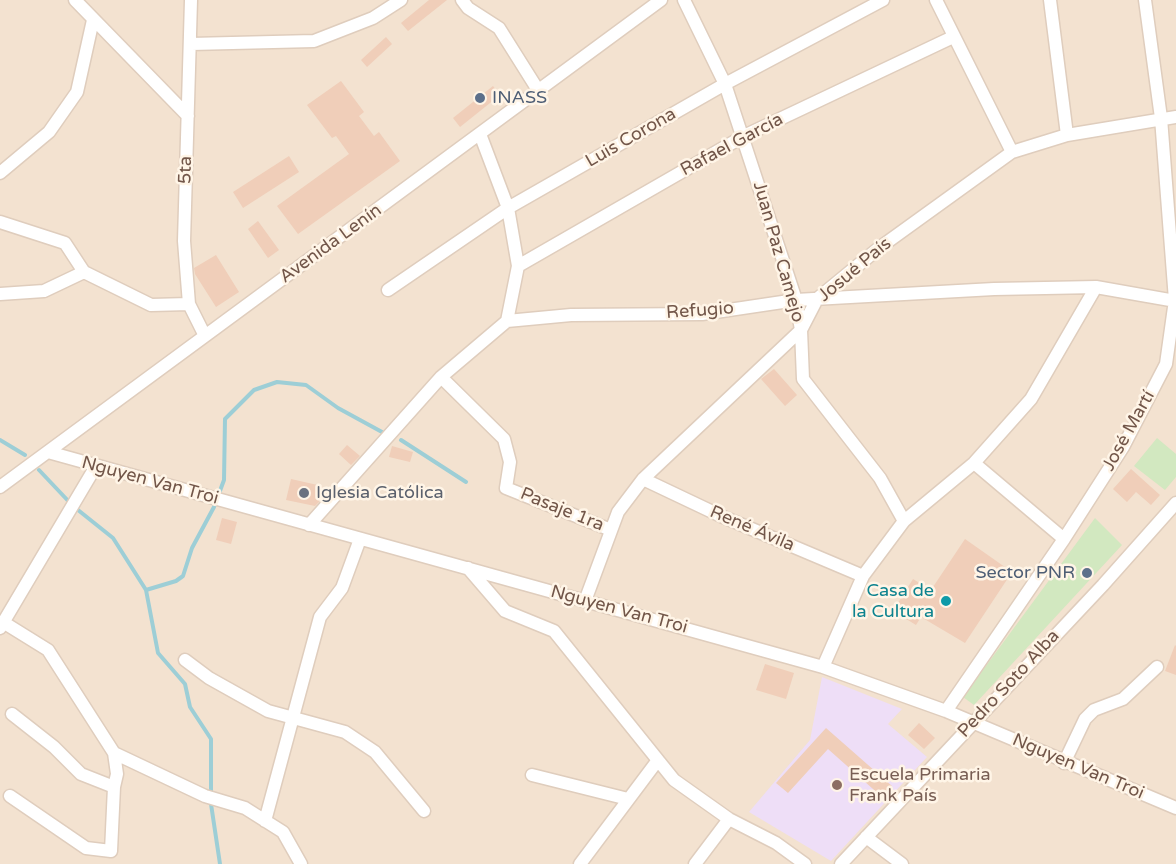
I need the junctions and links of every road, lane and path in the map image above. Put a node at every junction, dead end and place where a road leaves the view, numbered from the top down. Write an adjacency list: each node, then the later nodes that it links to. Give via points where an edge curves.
1 (75, 0): 11 (street)
2 (191, 0): 13 (street, 5ta)
3 (401, 0): 13 (street, via 373,18 314,41)
4 (462, 0): 15 (street, via 500,28)
5 (661, 0): 15 (street, Avenida Lenín)
6 (684, 0): 14 (street, Juan Paz Camejo)
7 (883, 0): 14 (street, Luis Corona)
8 (936, 0): 12 (street)
9 (1050, 0): 20 (street)
10 (1145, 0): 18 (street, José Martí)
11 (93, 20): 16 (street); 23 (street, via 77,92 49,132)
12 (953, 37): 21 (street, Rafael García); 22 (street)
13 (191, 44): 16 (street, 5ta)
14 (725, 84): 21 (street, Juan Paz Camejo); 24 (street, Luis Corona)
15 (538, 90): 19 (street, Avenida Lenín)
16 (188, 116): 34 (street, 5ta, via 184,241)
17 (1176, 117): 18 (street, Josué País)
18 (1161, 118): 20 (street, Josué País); 33 (street, José Martí)
19 (480, 134): 24 (street); 37 (street, Avenida Lenín)
20 (1067, 135): 22 (street, Josué País)
21 (744, 136): 26 (street, Rafael García); 32 (street, Juan Paz Camejo)
22 (1012, 152): 31 (street, Josué País, via 879,248)
23 (0, 173)
24 (508, 208): 26 (street); 29 (street, Luis Corona)
25 (0, 222): 27 (street, via 65,243)
26 (518, 266): 35 (street)
27 (84, 272): 30 (street, via 44,291); 34 (street, via 151,305)
28 (1096, 287): 31 (street, Refugio); 33 (street, Refugio); 42 (street, via 1031,399)
29 (388, 290)
30 (0, 294)
31 (817, 299): 32 (street, Refugio); 36 (street, Josué País)
32 (796, 300): 35 (street, Refugio, via 702,315 570,315); 36 (street, Juan Paz Camejo)
33 (1175, 300): 39 (street, José Martí)
34 (189, 304): 37 (street, 5ta)
35 (507, 321): 40 (street)
36 (801, 330): 44 (street, Josué País); 47 (street, Juan Paz Camejo, via 802,380 880,478)
37 (205, 336): 41 (street, Avenida Lenín)
38 (1176, 355): 39 (street)
39 (1166, 364): 51 (street, José Martí, via 1123,447)
40 (441, 377): 48 (street); 49 (street, Pasaje 1ra, via 504,439 510,462 506,488)
41 (48, 452): 43 (street, Nguyen Van Troi); 45 (street, Avenida Lenín)
42 (974, 463): 47 (street); 51 (street)
43 (96, 466): 48 (street, Nguyen Van Troi); 55 (street)
44 (643, 479): 49 (street, Josué País, via 618,512); 53 (street, René Ávila)
45 (0, 487)
46 (1176, 503): 62 (street, Pedro Soto Alba)
47 (904, 521): 53 (street)
48 (309, 525): 50 (street, Nguyen Van Troi)
49 (611, 530): 54 (street, Josué País)
50 (360, 539): 52 (street, Nguyen Van Troi); 61 (street, via 342,588 321,616)
51 (1064, 539): 59 (street, José Martí)
52 (468, 568): 54 (street, Nguyen Van Troi); 64 (street, via 505,611 554,631)
53 (863, 576): 57 (street)
54 (585, 601): 57 (street, Nguyen Van Troi)
55 (2, 625): 63 (street, via 48,650)
56 (185, 660): 61 (street, via 268,711)
57 (823, 667): 59 (street, Nguyen Van Troi)
58 (1157, 667): 65 (street, via 1123,699 1094,710 1085,718)
59 (946, 711): 62 (street, Nguyen Van Troi)
60 (12, 714): 67 (street, via 81,774)
61 (294, 718): 71 (street, via 345,732 375,752); 73 (street)
62 (973, 723): 65 (street, Nguyen Van Troi); 74 (street, Pedro Soto Alba)
63 (114, 753): 67 (street); 73 (street, via 205,796 245,808)
64 (658, 760): 69 (street); 72 (street, via 674,780)
65 (1064, 763): 70 (street, Nguyen Van Troi)
66 (532, 775): 69 (street)
67 (114, 787): 68 (street, via 111,851 86,848)
68 (10, 796)
69 (628, 799): 76 (street)
70 (1176, 807)
71 (424, 811)
72 (729, 819): 77 (street); 78 (street, via 776,843)
73 (266, 821): 75 (street, via 283,832)
74 (866, 837): 79 (street, Pedro Soto Alba); 80 (street)
75 (301, 864)
76 (580, 864)
77 (695, 864)
78 (805, 864)
79 (842, 864)
80 (902, 864)

